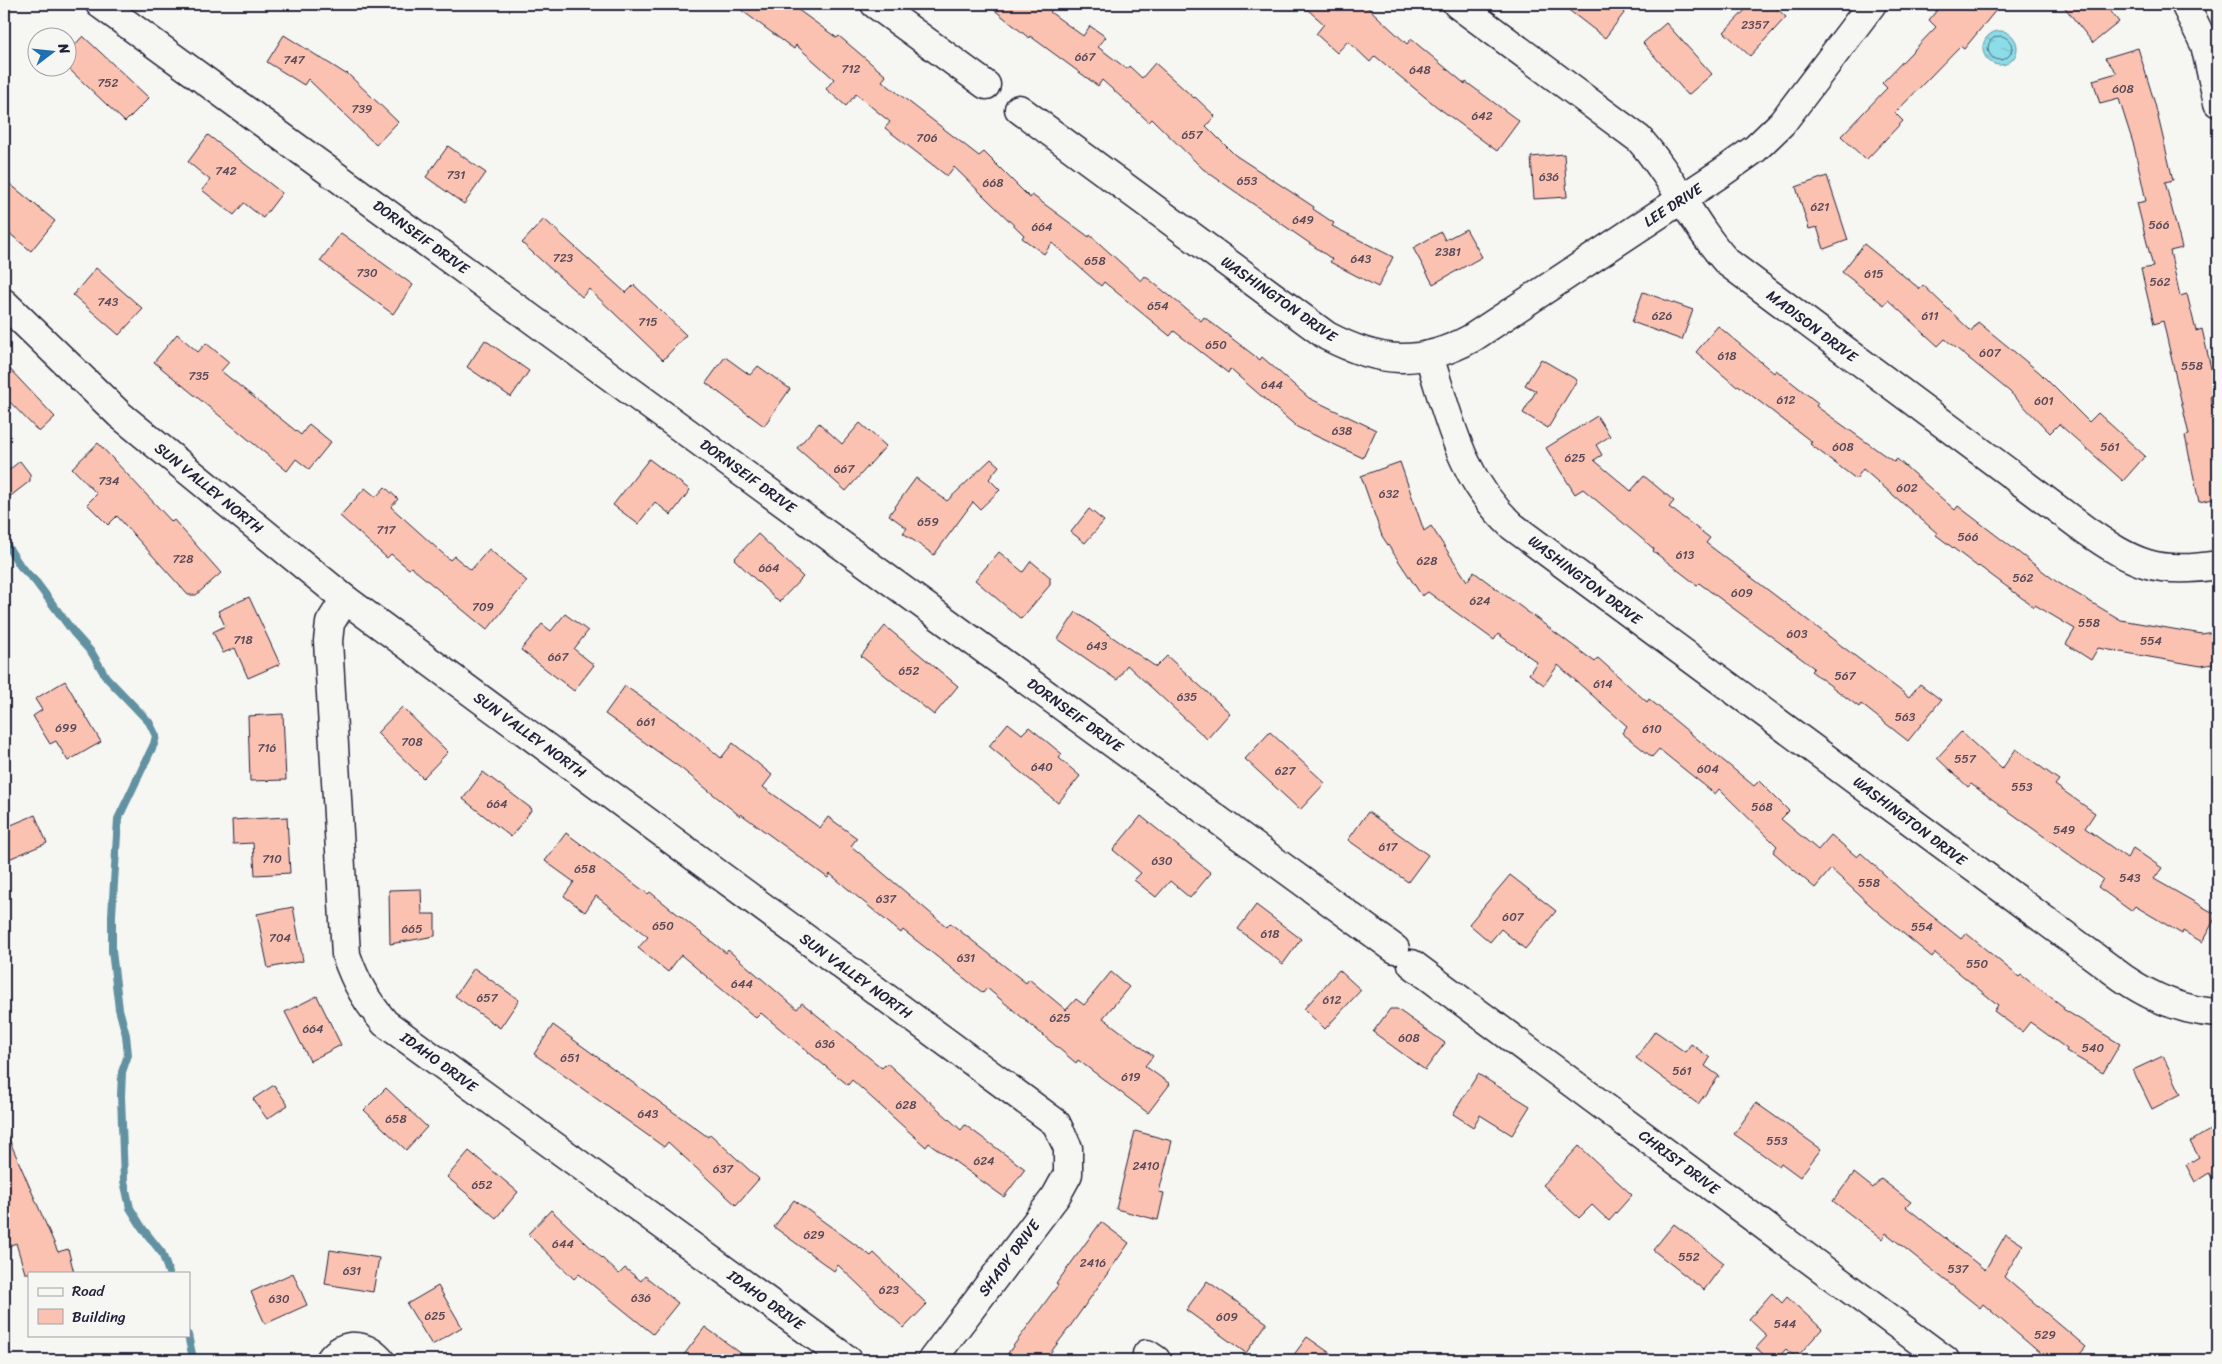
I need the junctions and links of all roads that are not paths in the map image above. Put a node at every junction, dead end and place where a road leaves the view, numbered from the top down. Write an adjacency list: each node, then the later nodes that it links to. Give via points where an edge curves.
1 (100, 4): 15 (street, DORNSEIF DRIVE)
2 (875, 4): 7 (street)
3 (1457, 4): 10 (street, MADISON DRIVE, via 1639,139 1655,157)
4 (1872, 4): 10 (street, LEE DRIVE, via 1782,123 1740,160)
5 (2185, 4): 6 (street)
6 (2212, 43): 8 (street)
7 (986, 85)
8 (2218, 103)
9 (1019, 109): 12 (street, WASHINGTON DRIVE, via 1327,336 1377,356 1403,359)
10 (1682, 199): 12 (street, LEE DRIVE, via 1472,338); 13 (street, MADISON DRIVE, via 1713,247 1727,262 2104,544 2123,556 2159,568 2179,570)
11 (4, 304): 14 (street, SUN VALLEY NORTH, via 120,415)
12 (1430, 356): 16 (street, WASHINGTON DRIVE, via 1465,464 1485,498 1512,526 2123,978 2171,1004)
13 (2218, 565)
14 (345, 599): 17 (street, SUN VALLEY NORTH, via 1056,1124); 20 (street, IDAHO DRIVE, via 330,623 328,642 346,955 367,1002 393,1029)
15 (1404, 956): 22 (street, CHRIST DRIVE)
16 (2218, 1014)
17 (1068, 1148): 21 (street, SHADY DRIVE, via 1068,1174 1056,1196)
18 (330, 1360): 19 (street, via 338,1352 356,1346 366,1348)
19 (380, 1360)
20 (848, 1360)
21 (932, 1360)
22 (1945, 1360)

